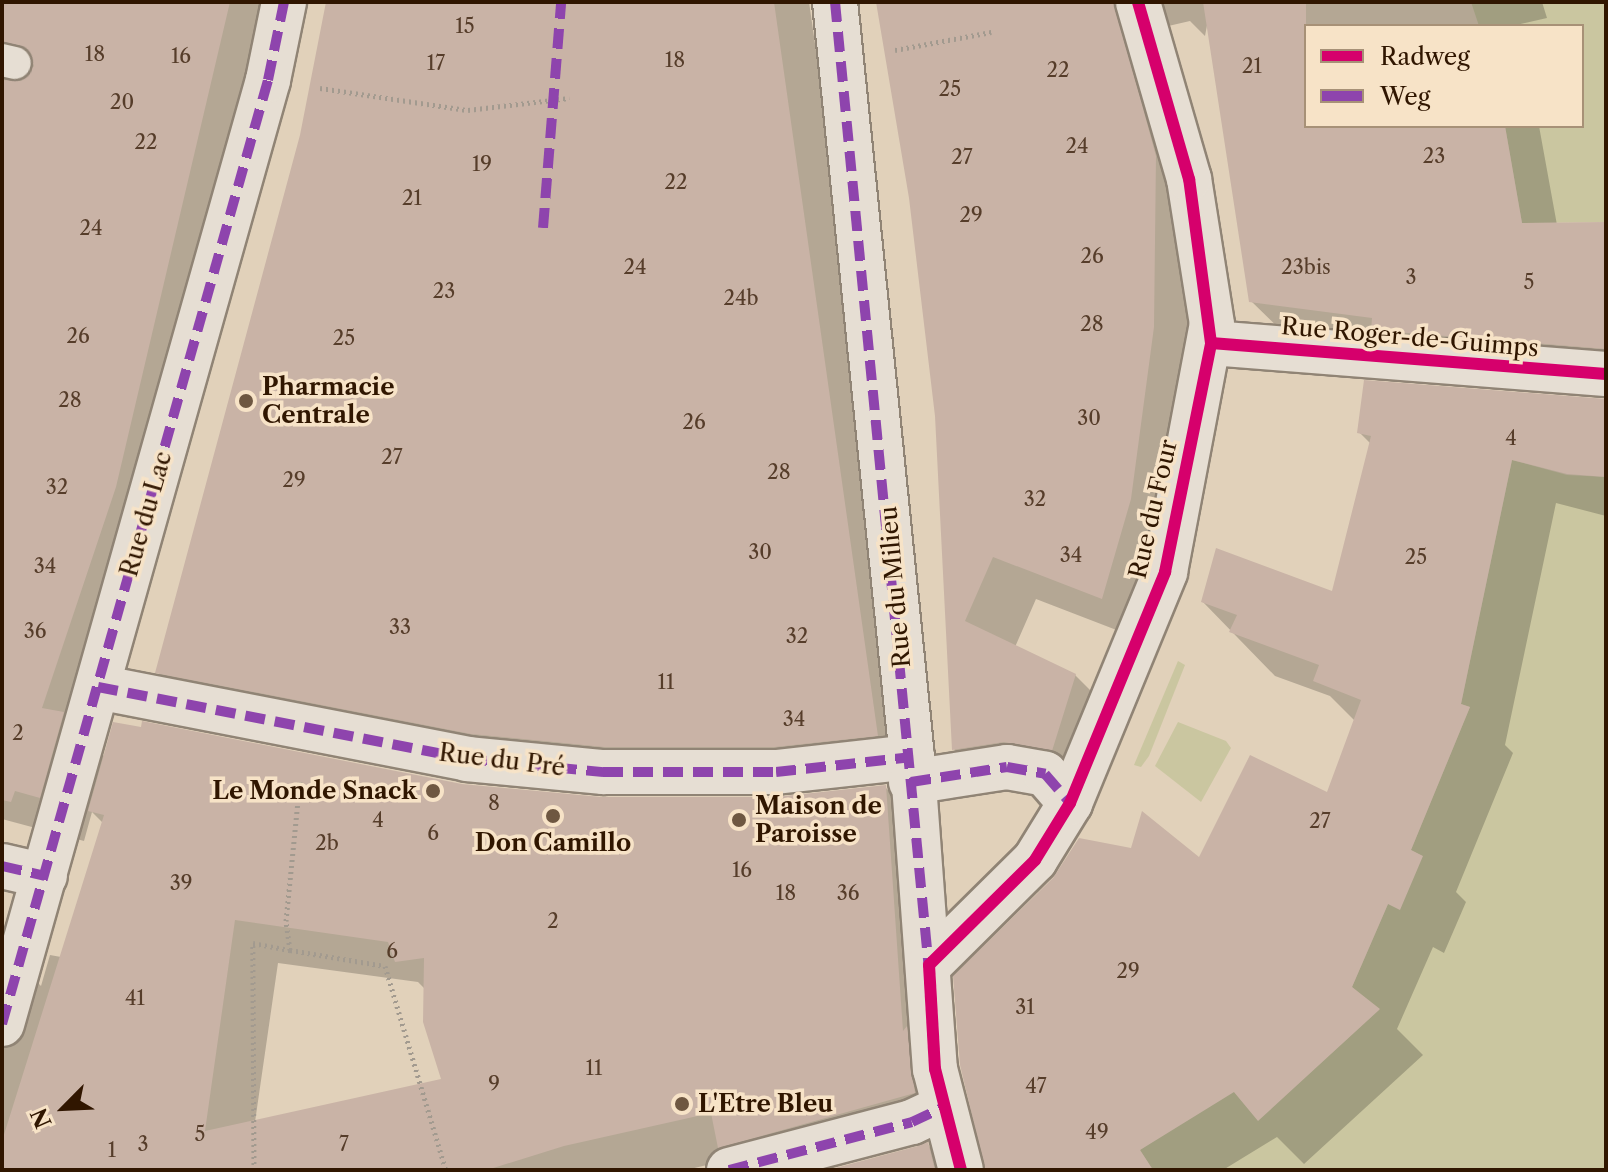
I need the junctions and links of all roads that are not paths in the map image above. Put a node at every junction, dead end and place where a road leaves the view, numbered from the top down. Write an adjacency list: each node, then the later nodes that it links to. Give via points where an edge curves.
1 (284, 2): 6 (street, Rue du Lac, via 268,80)
2 (835, 2): 7 (street, Rue du Milieu)
3 (1138, 2): 4 (street, Rue du Four, via 1189,179)
4 (1211, 343): 5 (street, Rue Roger-de-Guimps); 8 (street, Rue du Four, via 1165,572)
5 (1606, 374)
6 (98, 687): 7 (street, Rue du Pré, via 467,759 603,772); 10 (street, Rue du Lac)
7 (911, 770): 8 (street, Rue du Pré, via 1007,767 1045,774); 11 (street, Rue du Milieu)
8 (1070, 803): 11 (street, Rue du Four, via 1035,860)
9 (2, 866): 10 (street)
10 (45, 876): 12 (street, Rue du Lac)
11 (929, 965): 13 (street, Rue du Milieu)
12 (2, 1024)
13 (942, 1108): 14 (street, via 912,1122); 15 (street, Rue du Milieu)
14 (729, 1170)
15 (961, 1170)

